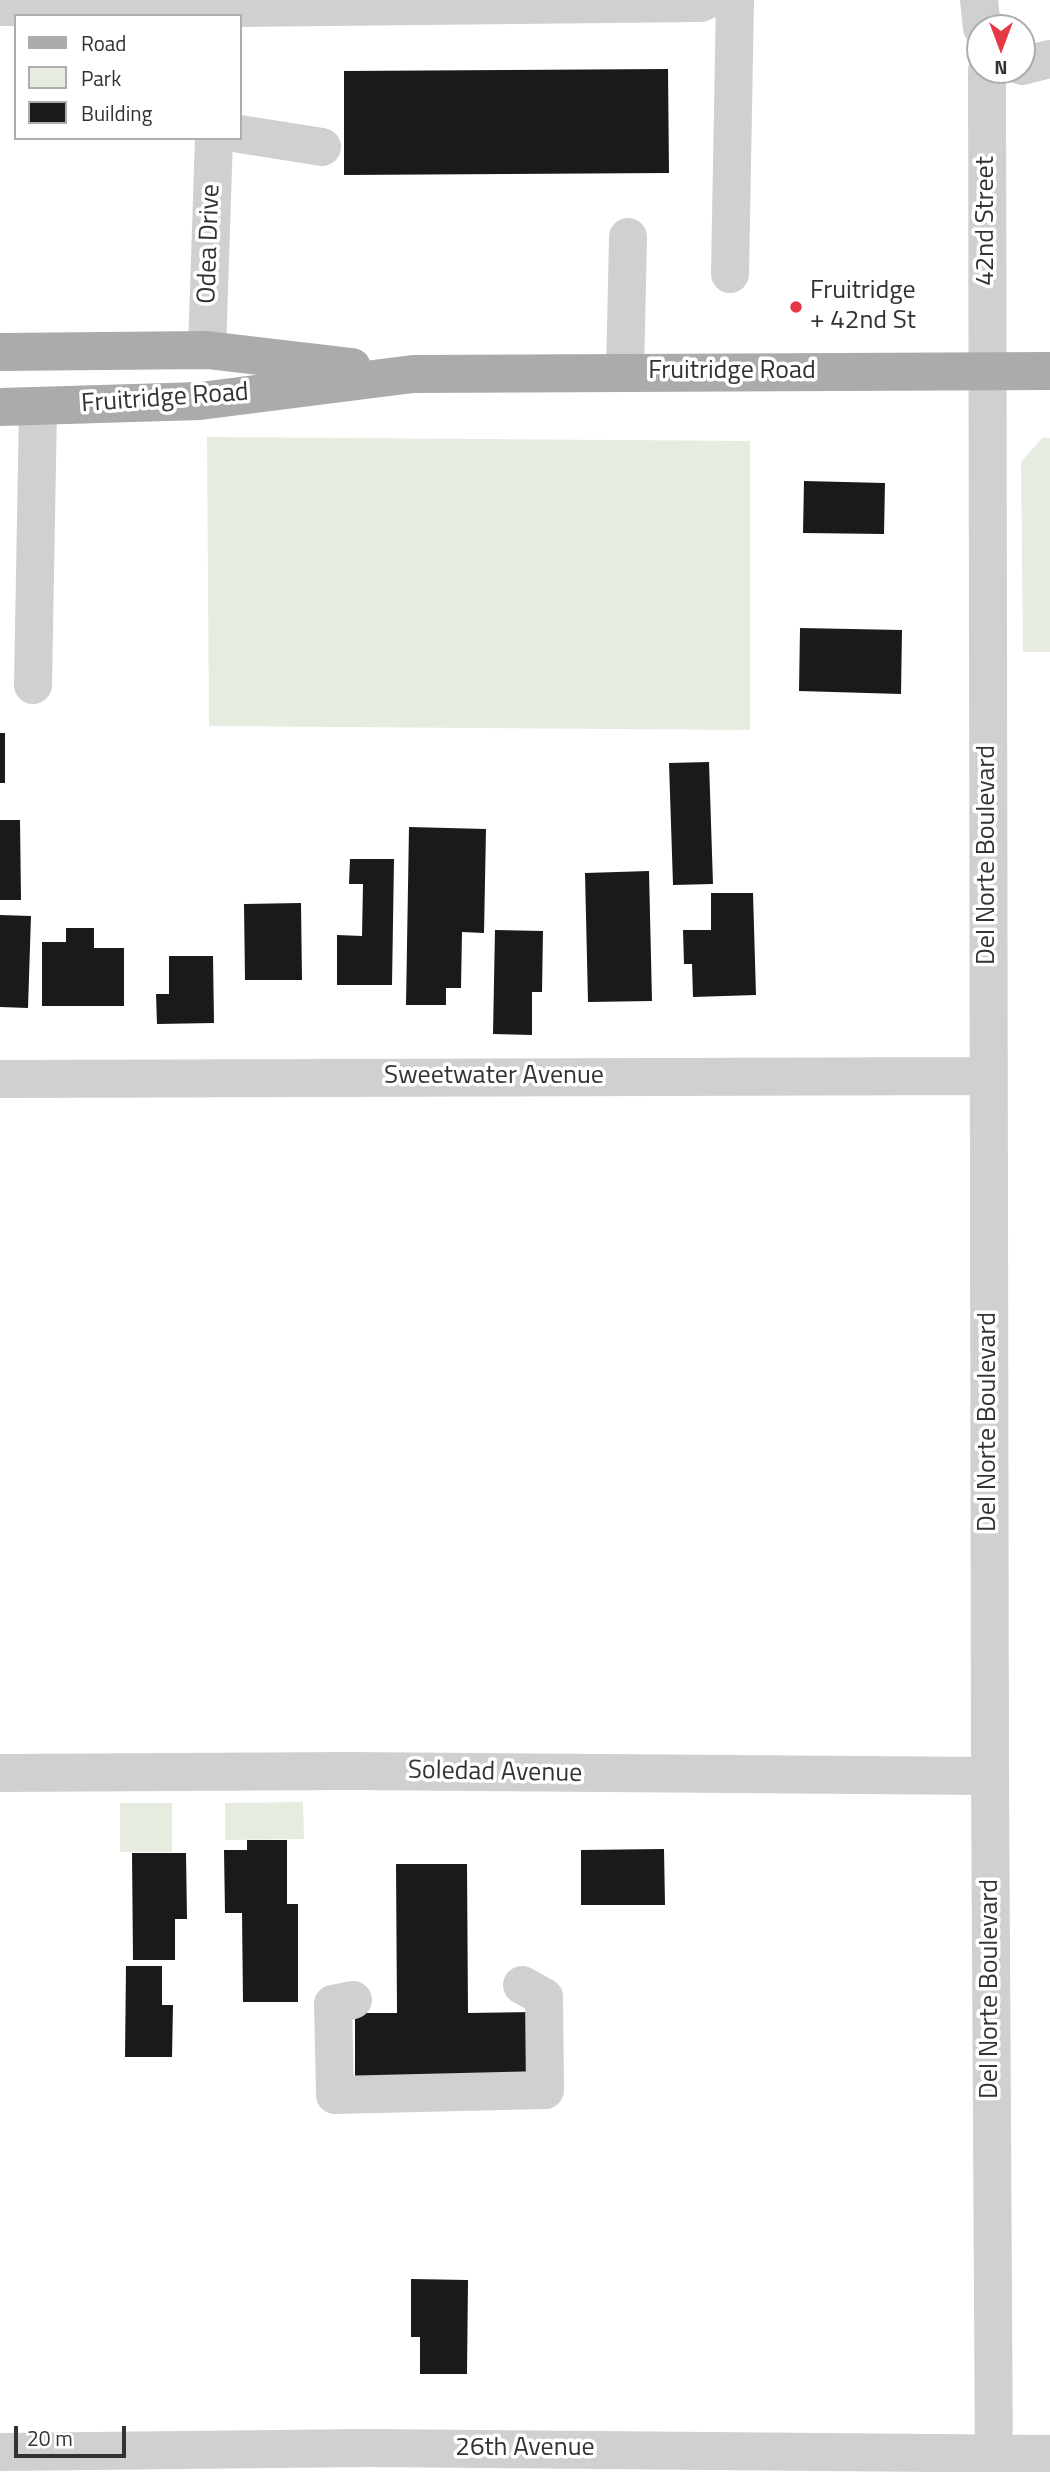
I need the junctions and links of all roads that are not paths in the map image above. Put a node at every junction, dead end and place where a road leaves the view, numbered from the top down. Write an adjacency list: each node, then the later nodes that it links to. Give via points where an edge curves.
1 (707, 0): 4 (street)
2 (735, 0): 10 (street)
3 (0, 6): 4 (street)
4 (196, 8)
5 (1000, 84): 13 (street, 42nd Street)
6 (242, 134): 8 (street)
7 (214, 140): 11 (street, Odea Drive)
8 (322, 146)
9 (628, 237): 15 (street)
10 (730, 274)
11 (207, 350): 12 (main road, Fruitridge Road); 16 (main road, Fruitridge Road)
12 (0, 352)
13 (986, 371): 14 (main road, Fruitridge Road); 15 (main road, Fruitridge Road); 20 (street, Del Norte Boulevard)
14 (1050, 371)
15 (625, 372): 16 (main road, Fruitridge Road)
16 (413, 374): 18 (main road, Fruitridge Road, via 200,401)
17 (0, 407): 18 (main road, Fruitridge Road)
18 (38, 407): 19 (street)
19 (33, 685)
20 (988, 1076): 21 (street, Sweetwater Avenue); 23 (street, Del Norte Boulevard)
21 (0, 1079)
22 (0, 1773): 23 (street, Soledad Avenue)
23 (990, 1776): 29 (street, Del Norte Boulevard)
24 (522, 1985): 25 (street, via 544,1997 545,2090 335,2095 333,2004)
25 (353, 2000)
26 (0, 2452): 28 (street, 26th Avenue)
27 (1050, 2454): 29 (street, 26th Avenue)
28 (368, 2460): 29 (street, 26th Avenue)
29 (994, 2462)

